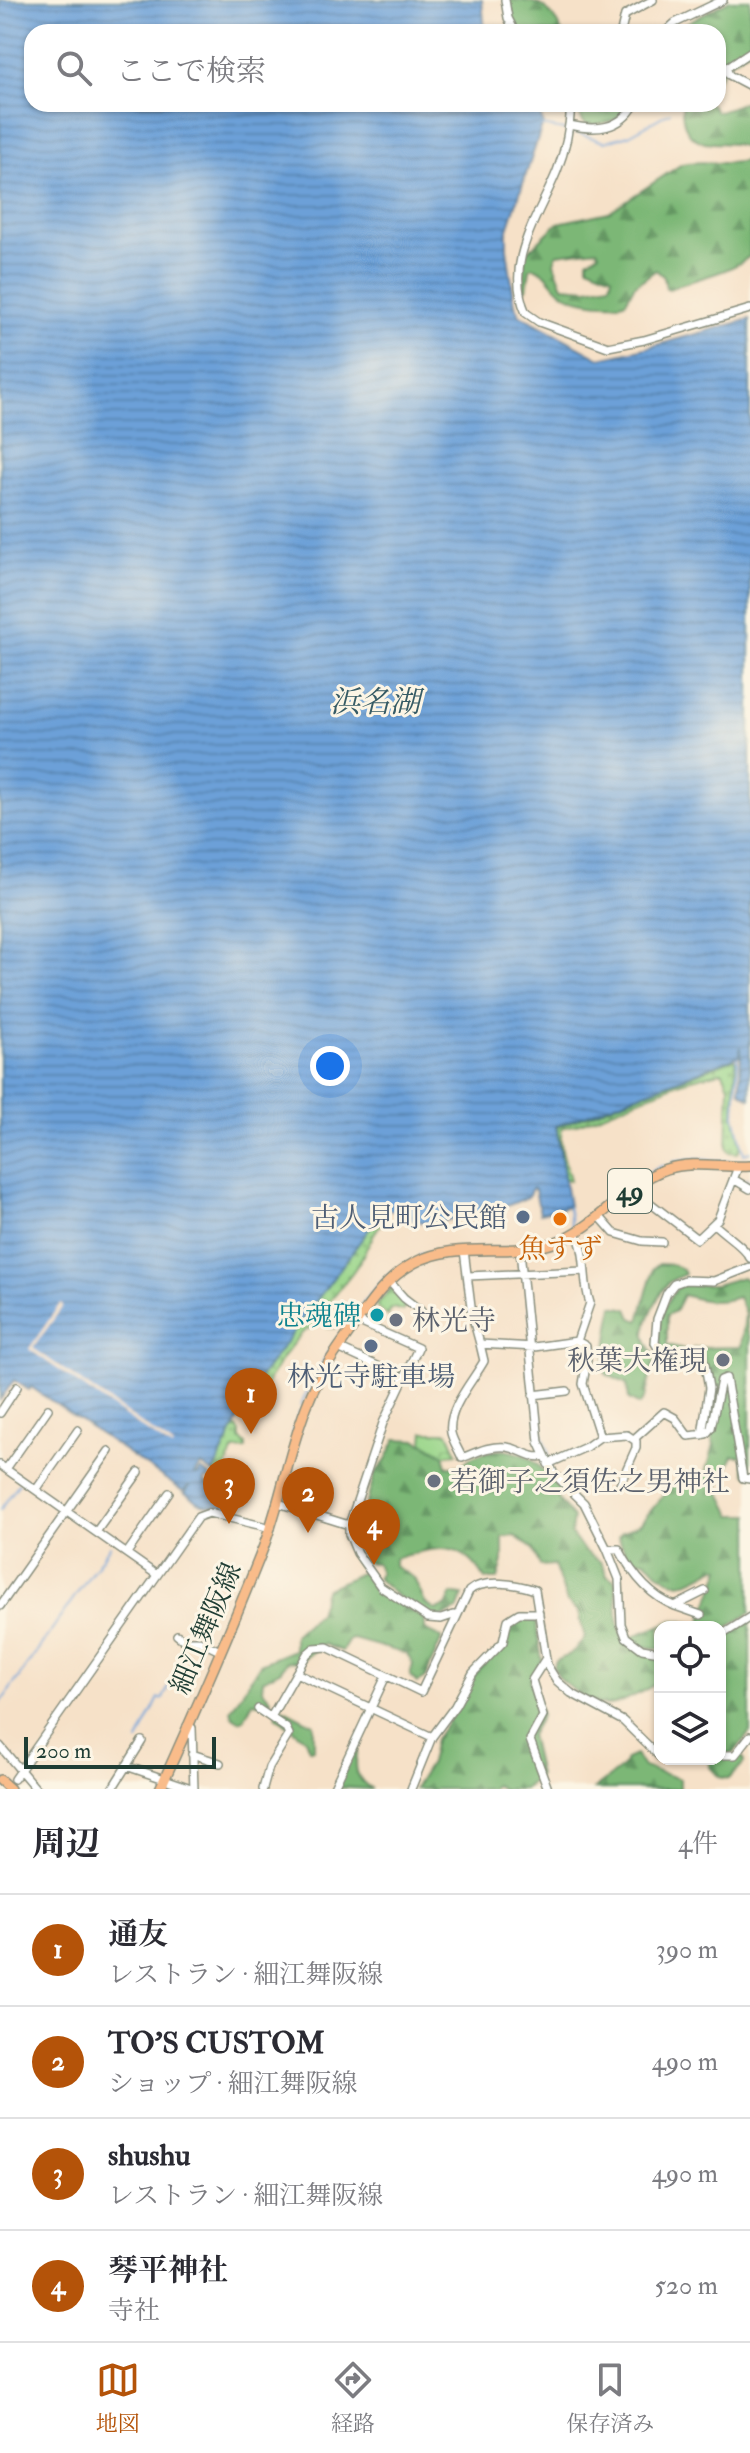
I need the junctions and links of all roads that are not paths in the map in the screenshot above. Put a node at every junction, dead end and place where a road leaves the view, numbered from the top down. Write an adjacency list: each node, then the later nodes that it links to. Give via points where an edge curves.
1 (505, 0): 6 (street)
2 (653, 0): 7 (street, via 625,15)
3 (698, 0): 5 (street)
4 (723, 0): 5 (street)
5 (703, 10): 8 (street)
6 (511, 24)
7 (623, 24)
8 (674, 24)
9 (750, 52): 10 (street, via 728,65 726,72)
10 (750, 86)
11 (570, 112): 13 (street)
12 (629, 112): 13 (street, via 606,128)
13 (569, 125): 14 (street, via 559,168 521,252 520,289 526,313 614,347)
14 (750, 309)
15 (750, 1166): 16 (main road, 細江舞阪線 / 49)
16 (738, 1167): 17 (street); 18 (main road, 細江舞阪線 / 49, via 674,1167)
17 (735, 1180): 19 (street); 21 (street)
18 (632, 1189): 20 (main road, 細江舞阪線 / 49); 21 (street, via 694,1238)
19 (750, 1189)
20 (600, 1217): 22 (main road, 細江舞阪線 / 49); 23 (street, via 614,1233)
21 (714, 1224): 26 (street)
22 (576, 1233): 25 (main road, 細江舞阪線 / 49); 28 (street)
23 (662, 1242)
24 (464, 1250): 25 (main road, 細江舞阪線 / 49); 30 (street); 31 (main road, 細江舞阪線 / 49, via 423,1259)
25 (520, 1250): 29 (street)
26 (750, 1258)
27 (750, 1267): 45 (street, via 714,1281 674,1284 657,1319 655,1343 661,1353 671,1358 694,1355 705,1365 709,1388)
28 (584, 1271): 29 (street); 34 (street, via 590,1306)
29 (522, 1275): 30 (street); 36 (street)
30 (468, 1276): 35 (street)
31 (389, 1281): 32 (street); 33 (main road, 細江舞阪線 / 49)
32 (421, 1311)
33 (357, 1321): 37 (main road, 細江舞阪線 / 49); 38 (street, via 418,1348)
34 (577, 1341): 36 (street); 46 (street, via 587,1348 583,1384)
35 (480, 1344): 36 (street); 49 (street, via 484,1361 452,1420 462,1458 502,1447)
36 (529, 1347): 41 (street)
37 (338, 1348): 38 (street); 56 (main road, 細江舞阪線 / 49, via 308,1402)
38 (404, 1378): 58 (street)
39 (17, 1387): 43 (street)
40 (567, 1391): 41 (street)
41 (533, 1395): 49 (street)
42 (48, 1409): 50 (street)
43 (0, 1413)
44 (78, 1430): 54 (street)
45 (702, 1435): 47 (street, via 688,1436 664,1412); 52 (street, via 709,1431 721,1380 726,1378 743,1478)
46 (600, 1437): 47 (street); 49 (street, via 580,1450)
47 (635, 1438): 53 (street, via 636,1448)
48 (109, 1451): 57 (street)
49 (546, 1460): 61 (street, via 580,1498)
50 (3, 1467): 54 (street)
51 (139, 1472): 60 (street)
52 (750, 1479)
53 (620, 1484)
54 (36, 1490): 57 (street)
55 (169, 1493): 62 (street)
56 (278, 1503): 58 (street); 59 (main road, 細江舞阪線 / 49)
57 (66, 1511): 60 (street); 65 (street)
58 (349, 1525): 69 (street, via 357,1553 381,1587 428,1618)
59 (271, 1528): 63 (street, via 201,1515); 73 (main road, 細江舞阪線 / 49)
60 (96, 1532): 62 (street)
61 (607, 1549): 66 (street, via 619,1549 650,1592); 74 (street, via 619,1579 626,1637)
62 (127, 1553): 63 (street)
63 (157, 1575): 91 (street)
64 (705, 1591): 66 (street)
65 (0, 1606)
66 (675, 1606): 68 (street)
67 (539, 1613): 69 (street, via 533,1589 497,1584 472,1588); 75 (street); 83 (street, via 511,1617 503,1642 473,1673)
68 (701, 1615)
69 (457, 1616): 77 (street, via 421,1692)
70 (750, 1617): 71 (street)
71 (726, 1632)
72 (177, 1635): 73 (street)
73 (220, 1651): 81 (main road, 細江舞阪線 / 49)
74 (654, 1651)
75 (546, 1658): 86 (street, via 563,1687 623,1721); 101 (street, via 532,1680 543,1716 530,1740)
76 (296, 1673): 77 (street, via 310,1651 323,1647); 78 (street); 80 (street)
77 (386, 1676): 78 (street)
78 (371, 1708): 83 (street); 99 (street)
79 (258, 1709): 80 (street)
80 (271, 1717): 98 (street, via 286,1728 288,1737 269,1767)
81 (187, 1726): 87 (street, via 192,1728); 94 (main road, 細江舞阪線 / 49)
82 (750, 1736): 88 (street, via 735,1755)
83 (432, 1737): 100 (street)
84 (142, 1741): 90 (street)
85 (0, 1746): 91 (street)
86 (654, 1751)
87 (192, 1754): 89 (street); 97 (street)
88 (726, 1755)
89 (220, 1763)
90 (126, 1766): 94 (street); 96 (street)
91 (20, 1772): 93 (street); 95 (street)
92 (0, 1780): 93 (main road)
93 (12, 1784)
94 (162, 1784): 97 (street)
95 (36, 1789)
96 (112, 1789)
97 (193, 1789)
98 (263, 1789)
99 (333, 1789)
100 (411, 1789)
101 (548, 1789)

